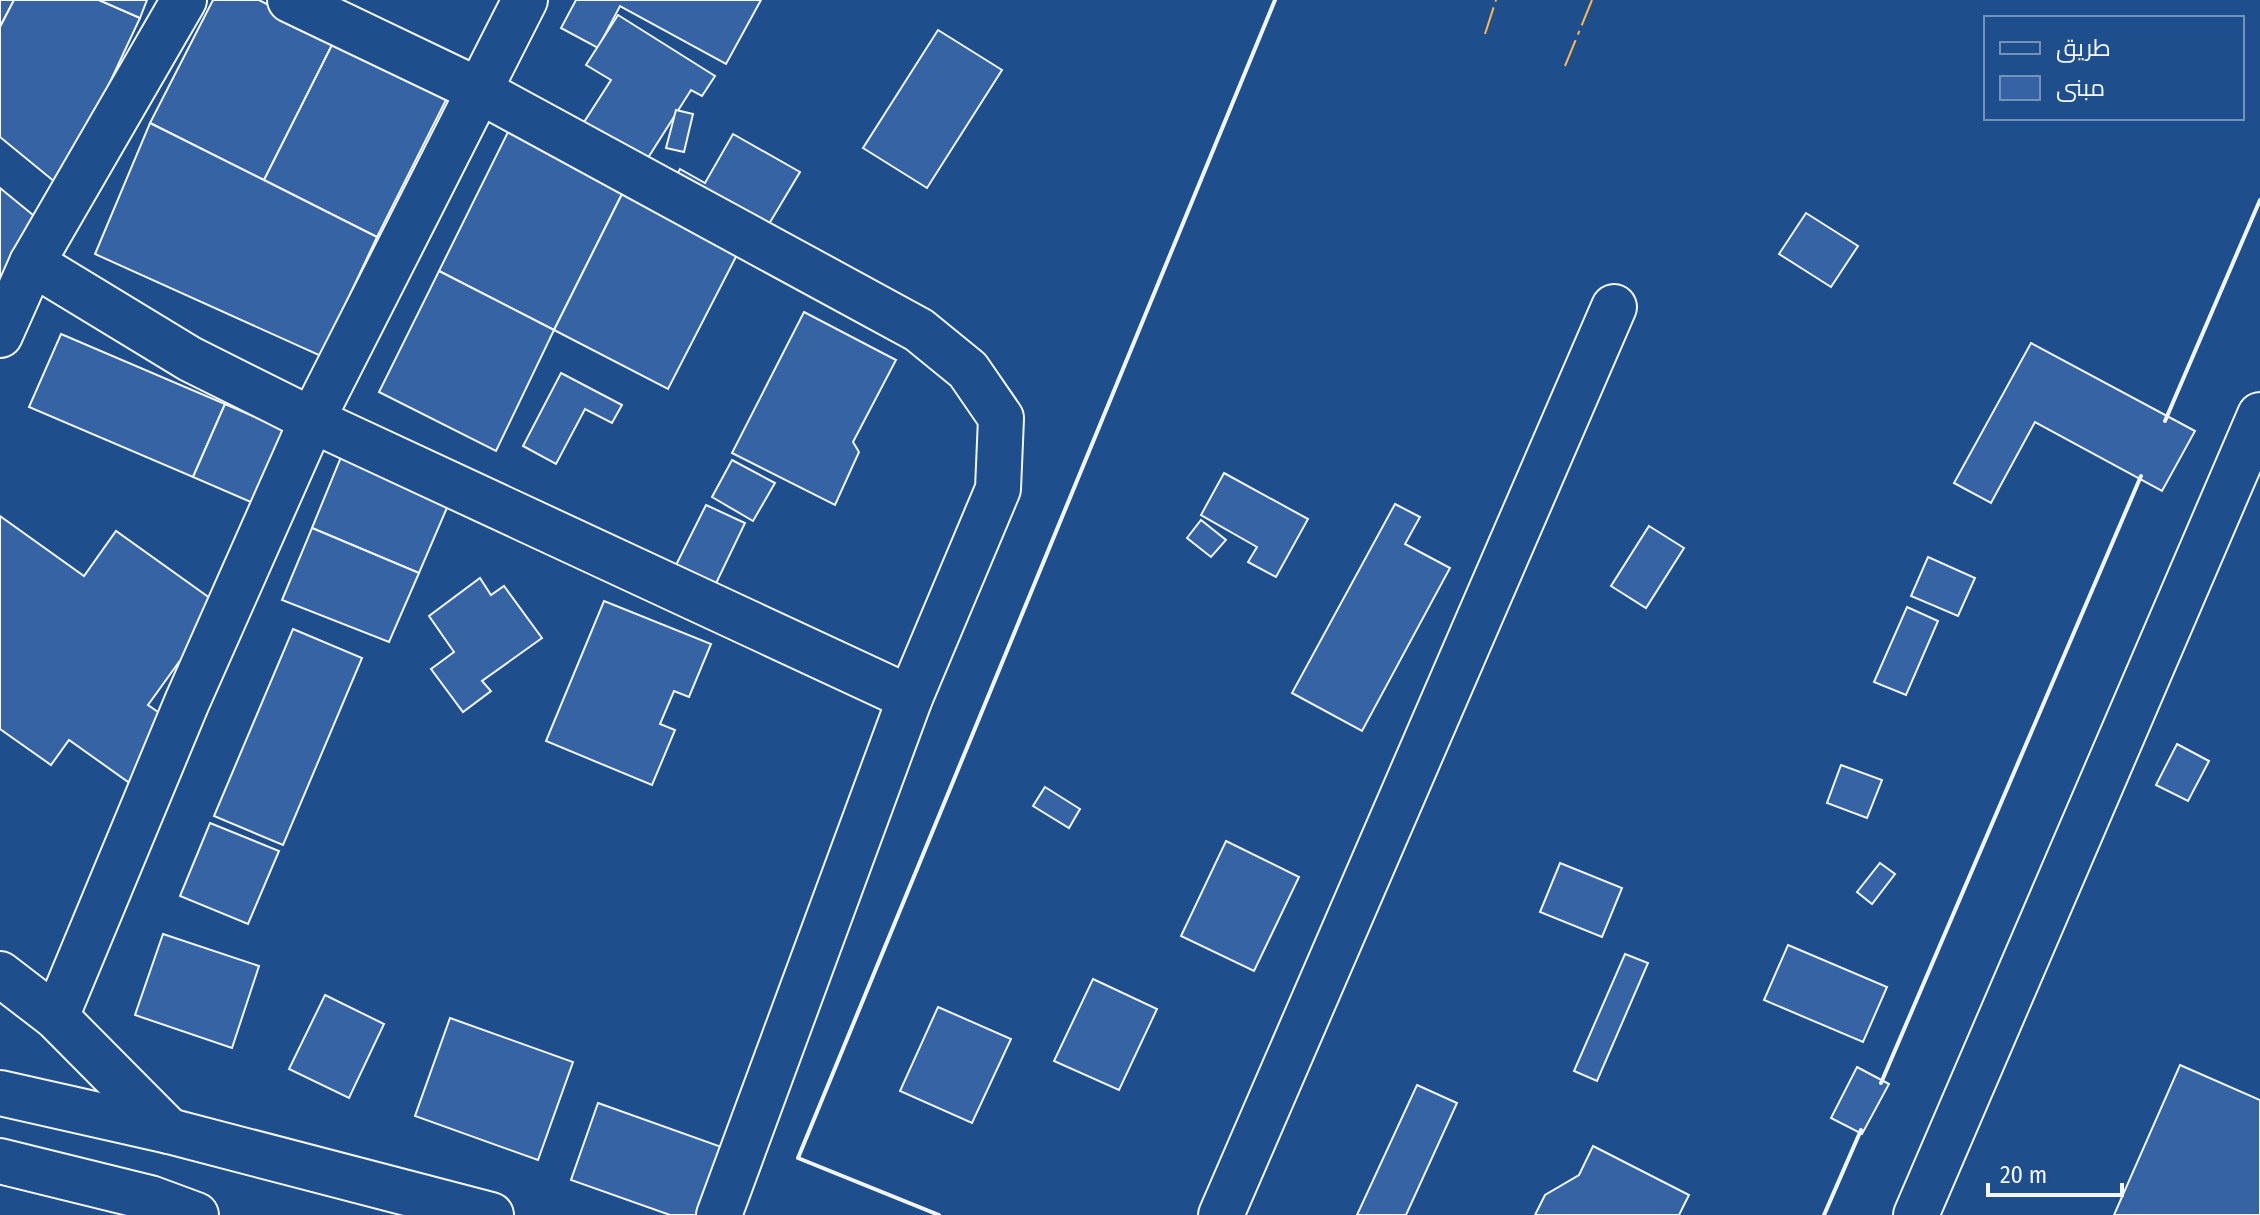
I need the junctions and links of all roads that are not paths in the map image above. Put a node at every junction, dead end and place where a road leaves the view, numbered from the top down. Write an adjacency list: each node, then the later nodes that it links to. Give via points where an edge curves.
1 (184, 0): 5 (street)
2 (290, 0): 4 (street)
3 (525, 0): 4 (street)
4 (478, 90): 9 (street); 10 (street, via 919,330 968,370 1001,418 998,489)
5 (32, 263): 7 (street); 9 (street, via 190,359)
6 (1614, 307): 20 (street)
7 (0, 335)
8 (2260, 415): 16 (street)
9 (312, 420): 10 (street); 12 (street)
10 (910, 698): 19 (street)
11 (0, 974): 12 (street)
12 (56, 1017): 14 (street)
13 (0, 1093): 14 (street)
14 (169, 1131): 18 (street)
15 (0, 1161): 17 (street, via 150,1198)
16 (1917, 1213)
17 (196, 1215)
18 (490, 1215)
19 (719, 1215)
20 (1221, 1215)

